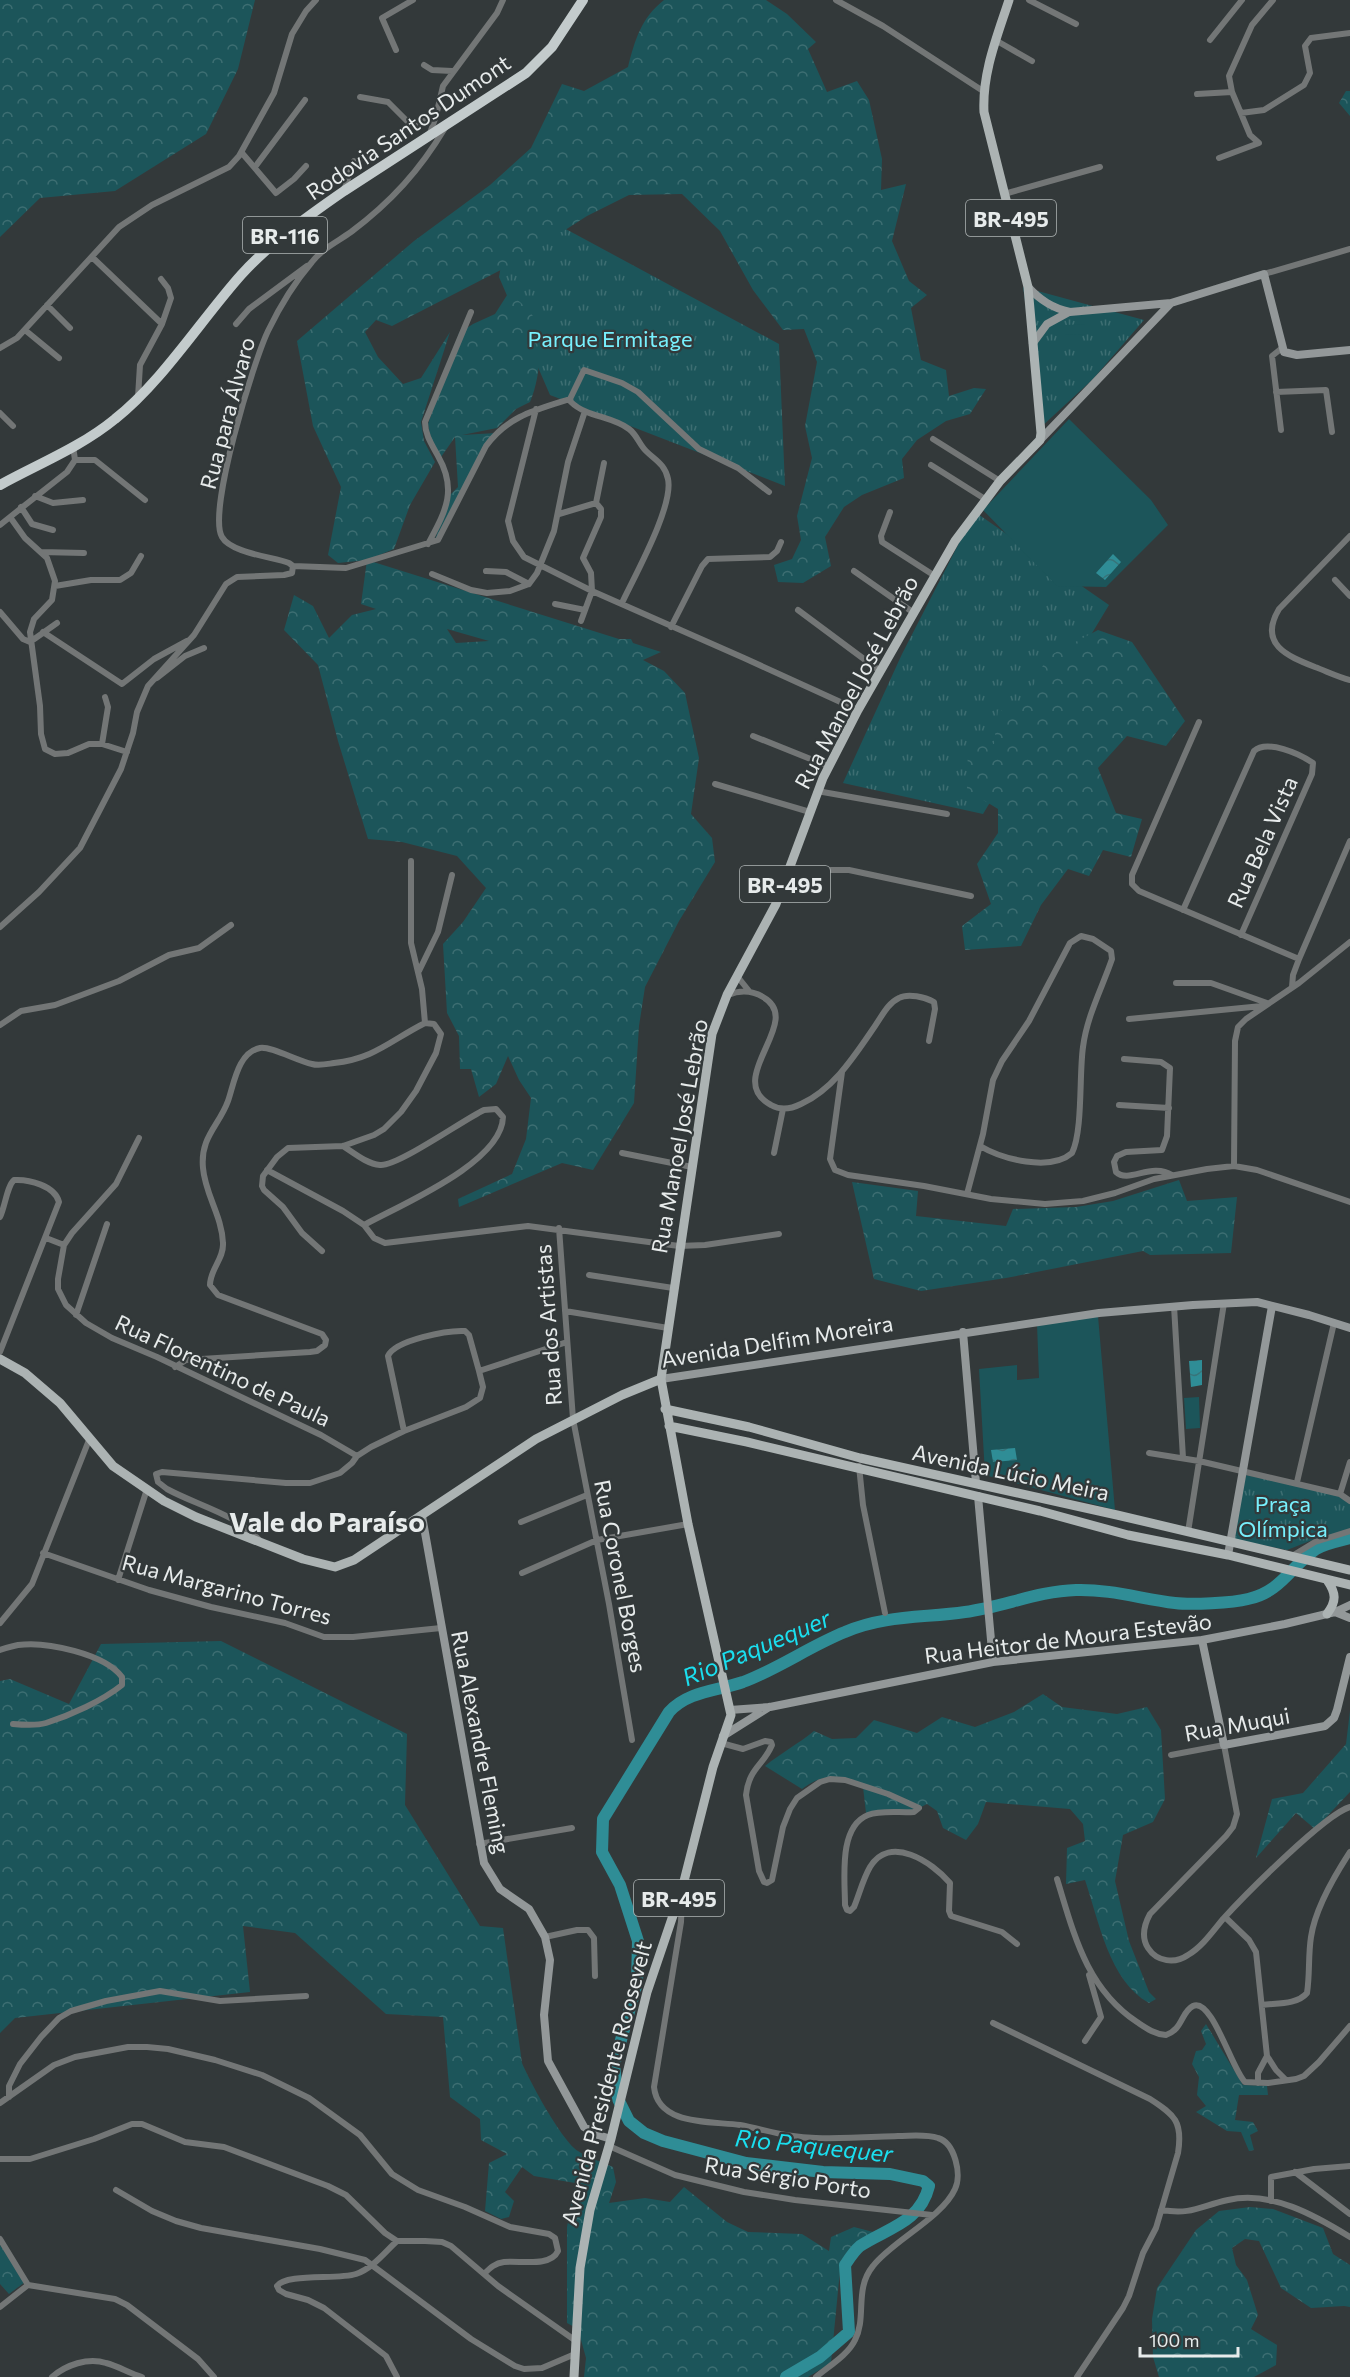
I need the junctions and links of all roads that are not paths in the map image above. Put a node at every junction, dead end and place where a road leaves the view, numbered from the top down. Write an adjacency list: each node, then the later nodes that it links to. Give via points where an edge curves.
1 (316, 0): 27 (street, via 292,34 274,93)
2 (413, 0): 14 (street, via 382,18)
3 (503, 0): 17 (street)
4 (583, 0): 25 (highway, Rodovia Santos Dumont / BR-116, via 552,47 526,73)
5 (836, 0): 18 (street)
6 (1009, 0): 13 (main road, BR-495)
7 (1029, 0): 10 (street)
8 (1242, 0): 12 (street)
9 (1273, 0): 19 (street, via 1252,26 1229,76)
10 (1076, 24)
11 (1350, 33): 23 (street, via 1311,38 1305,46 1310,73 1304,86 1264,110)
12 (1210, 40)
13 (997, 41): 15 (street); 18 (main road, BR-495)
14 (396, 50)
15 (1032, 61)
16 (424, 65): 17 (street, via 432,70)
17 (452, 70): 24 (street, via 442,86)
18 (983, 92): 34 (main road, BR-495, via 987,129)
19 (1232, 92): 20 (street); 23 (street)
20 (1197, 94)
21 (360, 98): 24 (street, via 388,102 408,122)
22 (305, 100): 31 (street)
23 (1242, 113): 28 (street, via 1250,135 1258,143)
24 (436, 116): 26 (street)
25 (448, 122): 26 (highway, Rodovia Santos Dumont / BR-116); 37 (street, Rua para Álvaro, via 422,165 395,194)
26 (429, 136): 33 (highway, Rodovia Santos Dumont / BR-116)
27 (242, 153): 31 (street); 36 (street, via 223,171 129,219)
28 (1219, 158)
29 (354, 161): 33 (street)
30 (306, 166): 31 (street, via 277,193)
31 (255, 167)
32 (1100, 167): 34 (street)
33 (344, 191): 55 (highway, Rodovia Santos Dumont / BR-116, via 280,239 242,274)
34 (1004, 194): 40 (main road, BR-495)
35 (1350, 249): 38 (street)
36 (92, 257): 42 (street); 45 (street)
37 (312, 262): 46 (street, via 249,309); 89 (street, Rua para Álvaro, via 288,294 267,333 227,462 220,508 220,534 225,541)
38 (1264, 274): 41 (street, Rua Manoel José Lebrão); 51 (street)
39 (161, 279): 45 (street, via 171,298)
40 (1028, 287): 44 (street, via 1056,309); 49 (main road, BR-495)
41 (1171, 303): 44 (street); 64 (street, Rua Manoel José Lebrão)
42 (47, 305): 47 (street); 48 (street)
43 (471, 312): 85 (street, via 425,422 450,495)
44 (1070, 312): 49 (street, via 1052,320)
45 (162, 324): 55 (street, via 140,365)
46 (236, 324)
47 (70, 328)
48 (25, 330): 50 (street); 53 (street)
49 (1033, 344): 64 (main road, BR-495)
50 (0, 348)
51 (1282, 348): 52 (street, via 1291,355); 54 (street, via 1272,356)
52 (1350, 350)
53 (59, 358)
54 (1276, 392): 61 (street); 62 (street, via 1326,390)
55 (138, 398): 65 (highway, Rodovia Santos Dumont / BR-116, via 117,418)
56 (570, 399): 57 (street); 58 (street); 71 (street, via 584,370 622,383 646,398 699,448 738,468)
57 (536, 409): 85 (street, via 510,421 496,433 443,534); 90 (street, via 508,521 518,550)
58 (585, 411): 79 (street, via 568,462); 100 (street, via 630,429 660,462 669,481 660,520)
59 (0, 412): 60 (street)
60 (13, 426)
61 (1281, 430)
62 (1332, 432)
63 (933, 439): 69 (street)
64 (1040, 440): 69 (main road, Rua Manoel José Lebrão / BR-495)
65 (74, 446): 66 (street); 70 (highway, Rodovia Santos Dumont / BR-116)
66 (75, 460): 72 (street, via 64,475); 75 (street, via 95,460)
67 (604, 463): 76 (street)
68 (931, 465): 73 (street)
69 (1000, 481): 73 (main road, Rua Manoel José Lebrão / BR-495)
70 (1, 484)
71 (769, 492)
72 (35, 496): 74 (street, via 53,503); 77 (street)
73 (985, 499): 94 (main road, Rua Manoel José Lebrão / BR-495)
74 (83, 500)
75 (145, 500)
76 (596, 503): 79 (street); 98 (street, via 601,517 583,558 591,573)
77 (21, 507): 80 (street); 82 (street, via 32,524)
78 (890, 512): 94 (street, via 882,543)
79 (559, 514): 90 (street)
80 (10, 517): 81 (street); 86 (street)
81 (0, 525)
82 (53, 530)
83 (1350, 536): 115 (street, via 1279,609 1272,629 1287,656)
84 (781, 542): 108 (street, via 770,557 708,559)
85 (428, 544): 89 (street, via 346,568)
86 (41, 552): 87 (street); 97 (street, via 50,564)
87 (84, 554)
88 (141, 556): 97 (street, via 131,573 120,580)
89 (293, 566): 110 (street, via 289,574 231,580)
90 (539, 567): 96 (street); 98 (street)
91 (486, 571): 96 (street, via 510,573)
92 (854, 571): 105 (street)
93 (432, 574): 96 (street, via 487,593)
94 (935, 576): 105 (main road, Rua Manoel José Lebrão / BR-495)
95 (1335, 580): 99 (street)
96 (529, 584)
97 (55, 586): 111 (street, via 52,600 32,623)
98 (592, 591): 100 (street); 102 (street)
99 (1350, 596)
100 (622, 603): 108 (street)
101 (555, 604): 102 (street)
102 (585, 610): 106 (street)
103 (798, 610): 113 (street)
104 (0, 612): 111 (street)
105 (914, 613): 113 (main road, Rua Manoel José Lebrão / BR-495)
106 (581, 621)
107 (57, 623): 109 (street)
108 (672, 627): 117 (street)
109 (43, 632): 110 (street, via 122,684 154,659); 111 (street)
110 (190, 640): 114 (street)
111 (30, 642): 120 (street, via 45,749 55,754 68,753 89,744)
112 (204, 648): 114 (street, via 185,656)
113 (880, 671): 117 (main road, Rua Manoel José Lebrão / BR-495)
114 (153, 680): 121 (street, via 137,712)
115 (1350, 680)
116 (105, 697): 120 (street, via 108,707)
117 (858, 710): 122 (main road, Rua Manoel José Lebrão / BR-495)
118 (1199, 722): 132 (street, via 1132,875 1133,887)
119 (753, 736): 122 (street)
120 (102, 744): 121 (street)
121 (127, 752): 134 (street, via 76,854)
122 (828, 766): 124 (main road, Rua Manoel José Lebrão / BR-495)
123 (715, 784): 125 (street)
124 (817, 791): 125 (main road, Rua Manoel José Lebrão / BR-495); 126 (street)
125 (810, 812): 130 (main road, Rua Manoel José Lebrão / BR-495)
126 (947, 814)
127 (1350, 841): 137 (street)
128 (411, 861): 138 (street, via 411,943)
129 (452, 875): 138 (street, via 438,932)
130 (787, 877): 131 (street, via 849,870); 139 (main road, Rua Manoel José Lebrão / BR-495, via 766,927)
131 (971, 896)
132 (1183, 910): 135 (street); 135 (street, Rua Bela Vista, via 1251,757 1261,746 1271,746 1313,763)
133 (231, 925): 147 (street, via 199,948 170,955 127,978 56,1005 21,1011)
134 (0, 927)
135 (1241, 935): 137 (street)
136 (1350, 942): 141 (street)
137 (1299, 959): 141 (street)
138 (418, 972): 146 (street)
139 (737, 976): 142 (street); 143 (main road, Rua Manoel José Lebrão / BR-495)
140 (1176, 983): 144 (street, via 1211,983)
141 (1292, 987): 144 (street)
142 (749, 992): 143 (street); 153 (street, via 767,999 776,1020 757,1066 756,1087 766,1102)
143 (727, 995): 160 (main road, Rua Manoel José Lebrão / BR-495, via 712,1034)
144 (1265, 1005): 145 (street); 159 (street, via 1241,1024 1236,1033)
145 (1129, 1019)
146 (426, 1023): 155 (street, via 439,1029 441,1042 409,1102 384,1129); 188 (street, via 354,1061 315,1065 265,1048 249,1054 237,1071 228,1101 207,1137 202,1158 224,1245 210,1286 218,1294 322,1334 325,1345 310,1352 186,1360)
147 (0, 1025)
148 (929, 1041): 150 (street, via 934,1002 928,998 899,998)
149 (1125, 1059): 152 (street, via 1161,1062 1170,1068)
150 (842, 1072): 153 (street, via 803,1104); 163 (street, via 830,1153 835,1170)
151 (1119, 1105): 152 (street)
152 (1169, 1108): 162 (street, via 1162,1150 1126,1152 1114,1162 1119,1175 1161,1169)
153 (783, 1109): 157 (street)
154 (139, 1138): 171 (street, via 116,1184)
155 (343, 1146): 161 (street, via 288,1148); 167 (street, via 374,1164 386,1165 484,1110 496,1109 503,1117 494,1141 470,1164)
156 (980, 1146): 156 (street, via 993,1080 1066,949 1076,938 1086,936 1107,947 1112,955 1083,1044 1074,1149 1064,1158 1045,1162 1002,1157); 163 (street)
157 (774, 1153)
158 (622, 1154): 160 (street)
159 (1234, 1166): 162 (street); 164 (street)
160 (692, 1167): 172 (main road, Rua Manoel José Lebrão / BR-495)
161 (267, 1170): 167 (street); 173 (street, via 262,1180 264,1190)
162 (1172, 1175): 163 (street, via 1072,1203 1026,1204)
163 (967, 1194)
164 (1350, 1202)
165 (0, 1217): 170 (street, via 14,1180 45,1187 55,1192 59,1202)
166 (106, 1224): 180 (street)
167 (364, 1225): 168 (street, via 374,1238 385,1243 517,1226)
168 (559, 1228): 172 (street); 179 (street, Rua dos Artistas)
169 (780, 1234): 172 (street)
170 (46, 1238): 171 (street); 186 (street)
171 (64, 1245): 180 (street, via 58,1289)
172 (679, 1246): 175 (main road, Rua Manoel José Lebrão / BR-495)
173 (322, 1251)
174 (589, 1275): 175 (street)
175 (673, 1288): 182 (main road, Rua Manoel José Lebrão / BR-495)
176 (1224, 1303): 177 (street, Avenida Delfim Moreira); 178 (street, Avenida Delfim Moreira); 202 (street)
177 (1174, 1306): 184 (street, Avenida Delfim Moreira); 201 (street)
178 (1272, 1306): 181 (street, Avenida Delfim Moreira); 205 (street)
179 (565, 1311): 182 (street); 185 (street, Rua dos Artistas)
180 (75, 1315): 188 (street, Rua Florentino de Paula, via 112,1338)
181 (1334, 1323): 183 (street, Avenida Delfim Moreira); 206 (street)
182 (668, 1328): 190 (main road, Rua Manoel José Lebrão / BR-495)
183 (1350, 1328)
184 (963, 1332): 190 (street, Avenida Delfim Moreira); 207 (street)
185 (567, 1342): 189 (street); 192 (street, Rua dos Artistas)
186 (0, 1352)
187 (0, 1359): 196 (main road, Avenida Delfim Moreira, via 25,1373 60,1403)
188 (176, 1366): 199 (street, Rua Florentino de Paula)
189 (479, 1371): 195 (street, via 483,1388 480,1398); 195 (street, via 465,1331 394,1348 388,1356)
190 (661, 1379): 191 (main road, Rua Manoel José Lebrão / BR-495); 192 (main road, Avenida Delfim Moreira)
191 (665, 1408): 193 (main road, Rua Manoel José Lebrão / BR-495); 194 (main road, Avenida Lúcio Meira)
192 (573, 1419): 210 (street, Rua Coronel Borges); 213 (main road, Avenida Delfim Moreira, via 536,1439)
193 (669, 1426): 197 (main road, Avenida Lúcio Meira); 215 (main road, Rua Manoel José Lebrão / BR-495)
194 (749, 1427): 197 (main road); 200 (main road, Avenida Lúcio Meira)
195 (404, 1431): 199 (street)
196 (89, 1440): 208 (main road, Avenida Delfim Moreira, via 112,1466); 221 (street)
197 (747, 1442): 204 (main road, Avenida Lúcio Meira)
198 (1149, 1453): 201 (street)
199 (357, 1456): 220 (street, via 340,1473 310,1483 156,1474 158,1482 167,1489 247,1527)
200 (860, 1458): 204 (street); 207 (main road, Avenida Lúcio Meira)
201 (1183, 1458): 202 (street)
202 (1199, 1461): 205 (street); 217 (street)
203 (1350, 1462): 209 (street)
204 (859, 1469): 211 (main road, Avenida Lúcio Meira); 230 (street)
205 (1244, 1470): 206 (street); 219 (street)
206 (1297, 1482): 209 (street)
207 (976, 1483): 217 (main road, Avenida Lúcio Meira)
208 (147, 1489): 220 (main road, Avenida Delfim Moreira, via 189,1513); 226 (street)
209 (1340, 1494): 212 (street)
210 (587, 1495): 214 (street); 218 (street, Rua Coronel Borges)
211 (978, 1496): 222 (main road, Avenida Lúcio Meira, via 1128,1535); 238 (street)
212 (1350, 1501)
213 (422, 1516): 220 (main road, Avenida Delfim Moreira, via 354,1560 335,1567); 234 (street, Rua Alexandre Fleming)
214 (521, 1522)
215 (688, 1524): 218 (street); 239 (main road, Rua Manoel José Lebrão / BR-495)
216 (1350, 1531): 223 (street, via 1310,1544)
217 (1188, 1532): 219 (main road, Avenida Lúcio Meira)
218 (597, 1540): 225 (street); 242 (street, Rua Coronel Borges)
219 (1231, 1541): 222 (street); 223 (main road, Avenida Lúcio Meira)
220 (262, 1544)
221 (43, 1553): 226 (street, Rua Margarino Torres); 233 (street, via 30,1588)
222 (1228, 1555): 227 (main road, Avenida Lúcio Meira)
223 (1295, 1556): 224 (main road, Avenida Lúcio Meira)
224 (1350, 1570)
225 (522, 1573)
226 (118, 1580): 234 (street, Rua Margarino Torres, via 324,1636)
227 (1327, 1580): 228 (main road, Avenida Lúcio Meira); 231 (main road, via 1335,1597)
228 (1350, 1586)
229 (1350, 1605): 231 (street, Rua Heitor de Moura Estevão)
230 (885, 1613)
231 (1331, 1613): 232 (street); 235 (street, Rua Heitor de Moura Estevão)
232 (1350, 1618)
233 (0, 1623)
234 (441, 1628): 248 (street, Rua Alexandre Fleming)
235 (1202, 1640): 238 (street, Rua Heitor de Moura Estevão); 244 (street)
236 (0, 1650): 241 (street, via 17,1645 63,1649 110,1664 122,1677 122,1685 113,1692 45,1724)
237 (1350, 1657): 244 (street, Rua Muqui, via 1334,1718 1326,1726)
238 (993, 1662): 240 (street, Rua Heitor de Moura Estevão)
239 (730, 1706): 240 (street, Rua Heitor de Moura Estevão); 243 (main road, Avenida Presidente Roosevelt / BR-495)
240 (770, 1707): 243 (street, Rua Heitor de Moura Estevão)
241 (13, 1724)
242 (632, 1740)
243 (722, 1740): 251 (main road, Avenida Presidente Roosevelt / BR-495); 254 (street, via 743,1749 765,1741 772,1745 754,1769 746,1795 764,1882 772,1880 786,1817 797,1798 820,1782 845,1780 919,1808 914,1812 869,1815 855,1825 846,1844 847,1910 854,1907 873,1863 885,1854 901,1851 924,1862 950,1883 951,1916 1002,1932)
244 (1224, 1745): 245 (street, Rua Muqui); 252 (street, via 1236,1821 1150,1914 1144,1938 1151,1953 1160,1959 1180,1959 1197,1949)
245 (1171, 1755)
246 (1350, 1807): 252 (street, via 1338,1811)
247 (572, 1828): 248 (street)
248 (479, 1844): 253 (street, Rua Alexandre Fleming, via 483,1863 495,1883 530,1909)
249 (1350, 1852): 258 (street, via 1315,1922 1307,1993 1292,2002)
250 (1058, 1879): 255 (street)
251 (682, 1889): 267 (main road, Avenida Presidente Roosevelt / BR-495, via 647,1992); 275 (street, via 681,1922 655,2075 658,2104 675,2116 778,2135 940,2138 954,2156 958,2176 953,2193)
252 (1225, 1917): 258 (street, via 1253,1945)
253 (545, 1937): 256 (street, via 588,1930 594,1938); 267 (street, Rua Alexandre Fleming, via 550,1960 544,2015 548,2061 584,2127)
254 (1017, 1944)
255 (1086, 1966): 261 (street, via 1101,2017); 264 (street, via 1117,2007 1159,2035 1173,2033 1191,2007 1202,2005 1241,2078)
256 (595, 1976)
257 (306, 1996): 265 (street, via 220,2001 160,1991 71,2011 59,2018 20,2064 9,2086)
258 (1262, 2005): 262 (street)
259 (993, 2023): 273 (street, via 1134,2090 1174,2116 1180,2144)
260 (1350, 2026): 263 (street, via 1312,2069)
261 (1084, 2041)
262 (1267, 2056): 263 (street); 264 (street, via 1258,2073)
263 (1286, 2080): 264 (street)
264 (1258, 2083)
265 (9, 2097): 266 (street); 280 (street, via 64,2060 128,2047 180,2052 262,2075 309,2098 348,2124 392,2174 417,2190 510,2227 555,2238 558,2251 551,2258 504,2262)
266 (0, 2103)
267 (610, 2142): 275 (street, Rua Sérgio Porto, via 675,2175 736,2190); 283 (main road, Avenida Presidente Roosevelt / BR-495, via 584,2239)
268 (0, 2159): 278 (street, via 30,2159 142,2124 174,2139 224,2147 328,2186 346,2195)
269 (1350, 2166): 270 (street)
270 (1295, 2172): 272 (street, via 1271,2177); 274 (street)
271 (116, 2190): 279 (street, via 176,2221 320,2249)
272 (1271, 2201): 273 (street, via 1230,2199 1194,2211); 276 (street, via 1307,2213)
273 (1161, 2211): 291 (street, via 1129,2296)
274 (1350, 2214)
275 (932, 2215): 290 (street, via 872,2266 860,2297 855,2340)
276 (1350, 2237)
277 (0, 2239): 281 (street)
278 (397, 2241): 279 (street); 280 (street, via 447,2244)
279 (373, 2265): 284 (street, via 515,2366 542,2368); 288 (street, via 347,2277 294,2279 277,2286 286,2294 324,2308 386,2356)
280 (484, 2274): 283 (street)
281 (28, 2284): 282 (street); 287 (street, via 115,2299 198,2359)
282 (0, 2307)
283 (576, 2341): 284 (main road, Avenida Presidente Roosevelt / BR-495)
284 (575, 2354): 289 (main road, Avenida Presidente Roosevelt / BR-495)
285 (52, 2377): 286 (street, via 70,2366 95,2361)
286 (141, 2377)
287 (214, 2377)
288 (397, 2377)
289 (574, 2377)
290 (816, 2377)
291 (1077, 2377)

